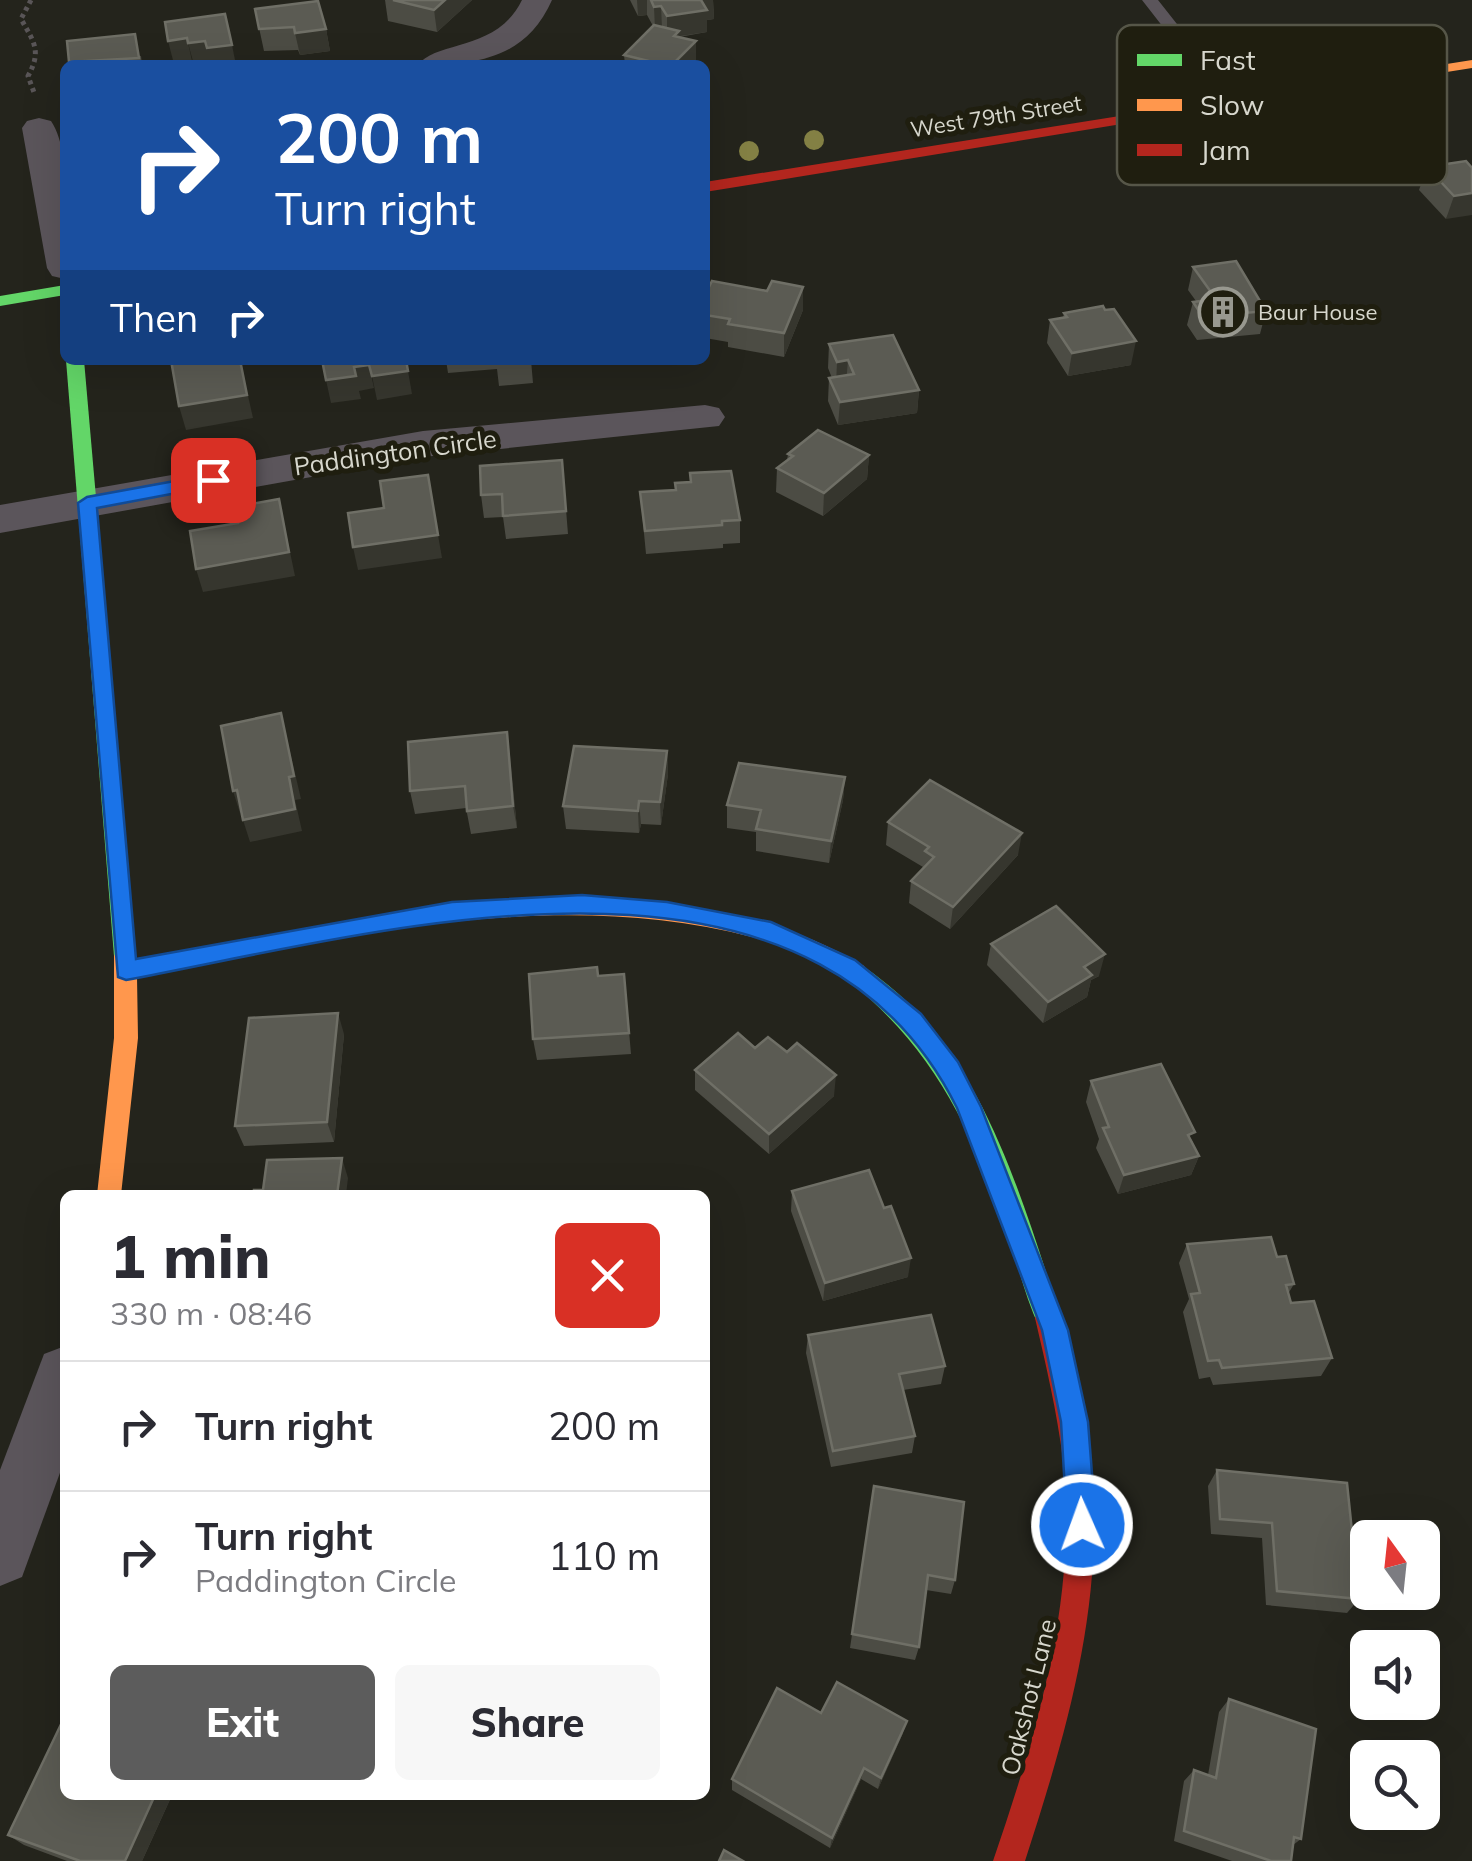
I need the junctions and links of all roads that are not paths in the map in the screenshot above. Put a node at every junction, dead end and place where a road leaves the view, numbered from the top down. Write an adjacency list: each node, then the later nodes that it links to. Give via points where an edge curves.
1 (536, 0): 4 (street, via 518,28)
2 (1150, 0): 3 (lane)
3 (1170, 25)
4 (448, 60)
5 (1472, 64): 6 (street, West 79th Street)
6 (1447, 68)
7 (1117, 121): 10 (street, West 79th Street)
8 (52, 126): 9 (street); 11 (street)
9 (0, 134)
10 (710, 187)
11 (60, 213)
12 (60, 291): 13 (street)
13 (0, 300)
14 (75, 365): 16 (street)
15 (706, 418): 16 (street, Paddington Circle, via 423,444)
16 (87, 503): 17 (street, Paddington Circle); 18 (street)
17 (0, 519)
18 (126, 970): 19 (street, via 126,1038); 22 (street, Oakshot Lane, via 452,911 603,904 771,931 847,966 913,1021 959,1086 1040,1284 1078,1447 1082,1552 1075,1633)
19 (110, 1190)
20 (60, 1388): 21 (street)
21 (0, 1554)
22 (1009, 1861)

